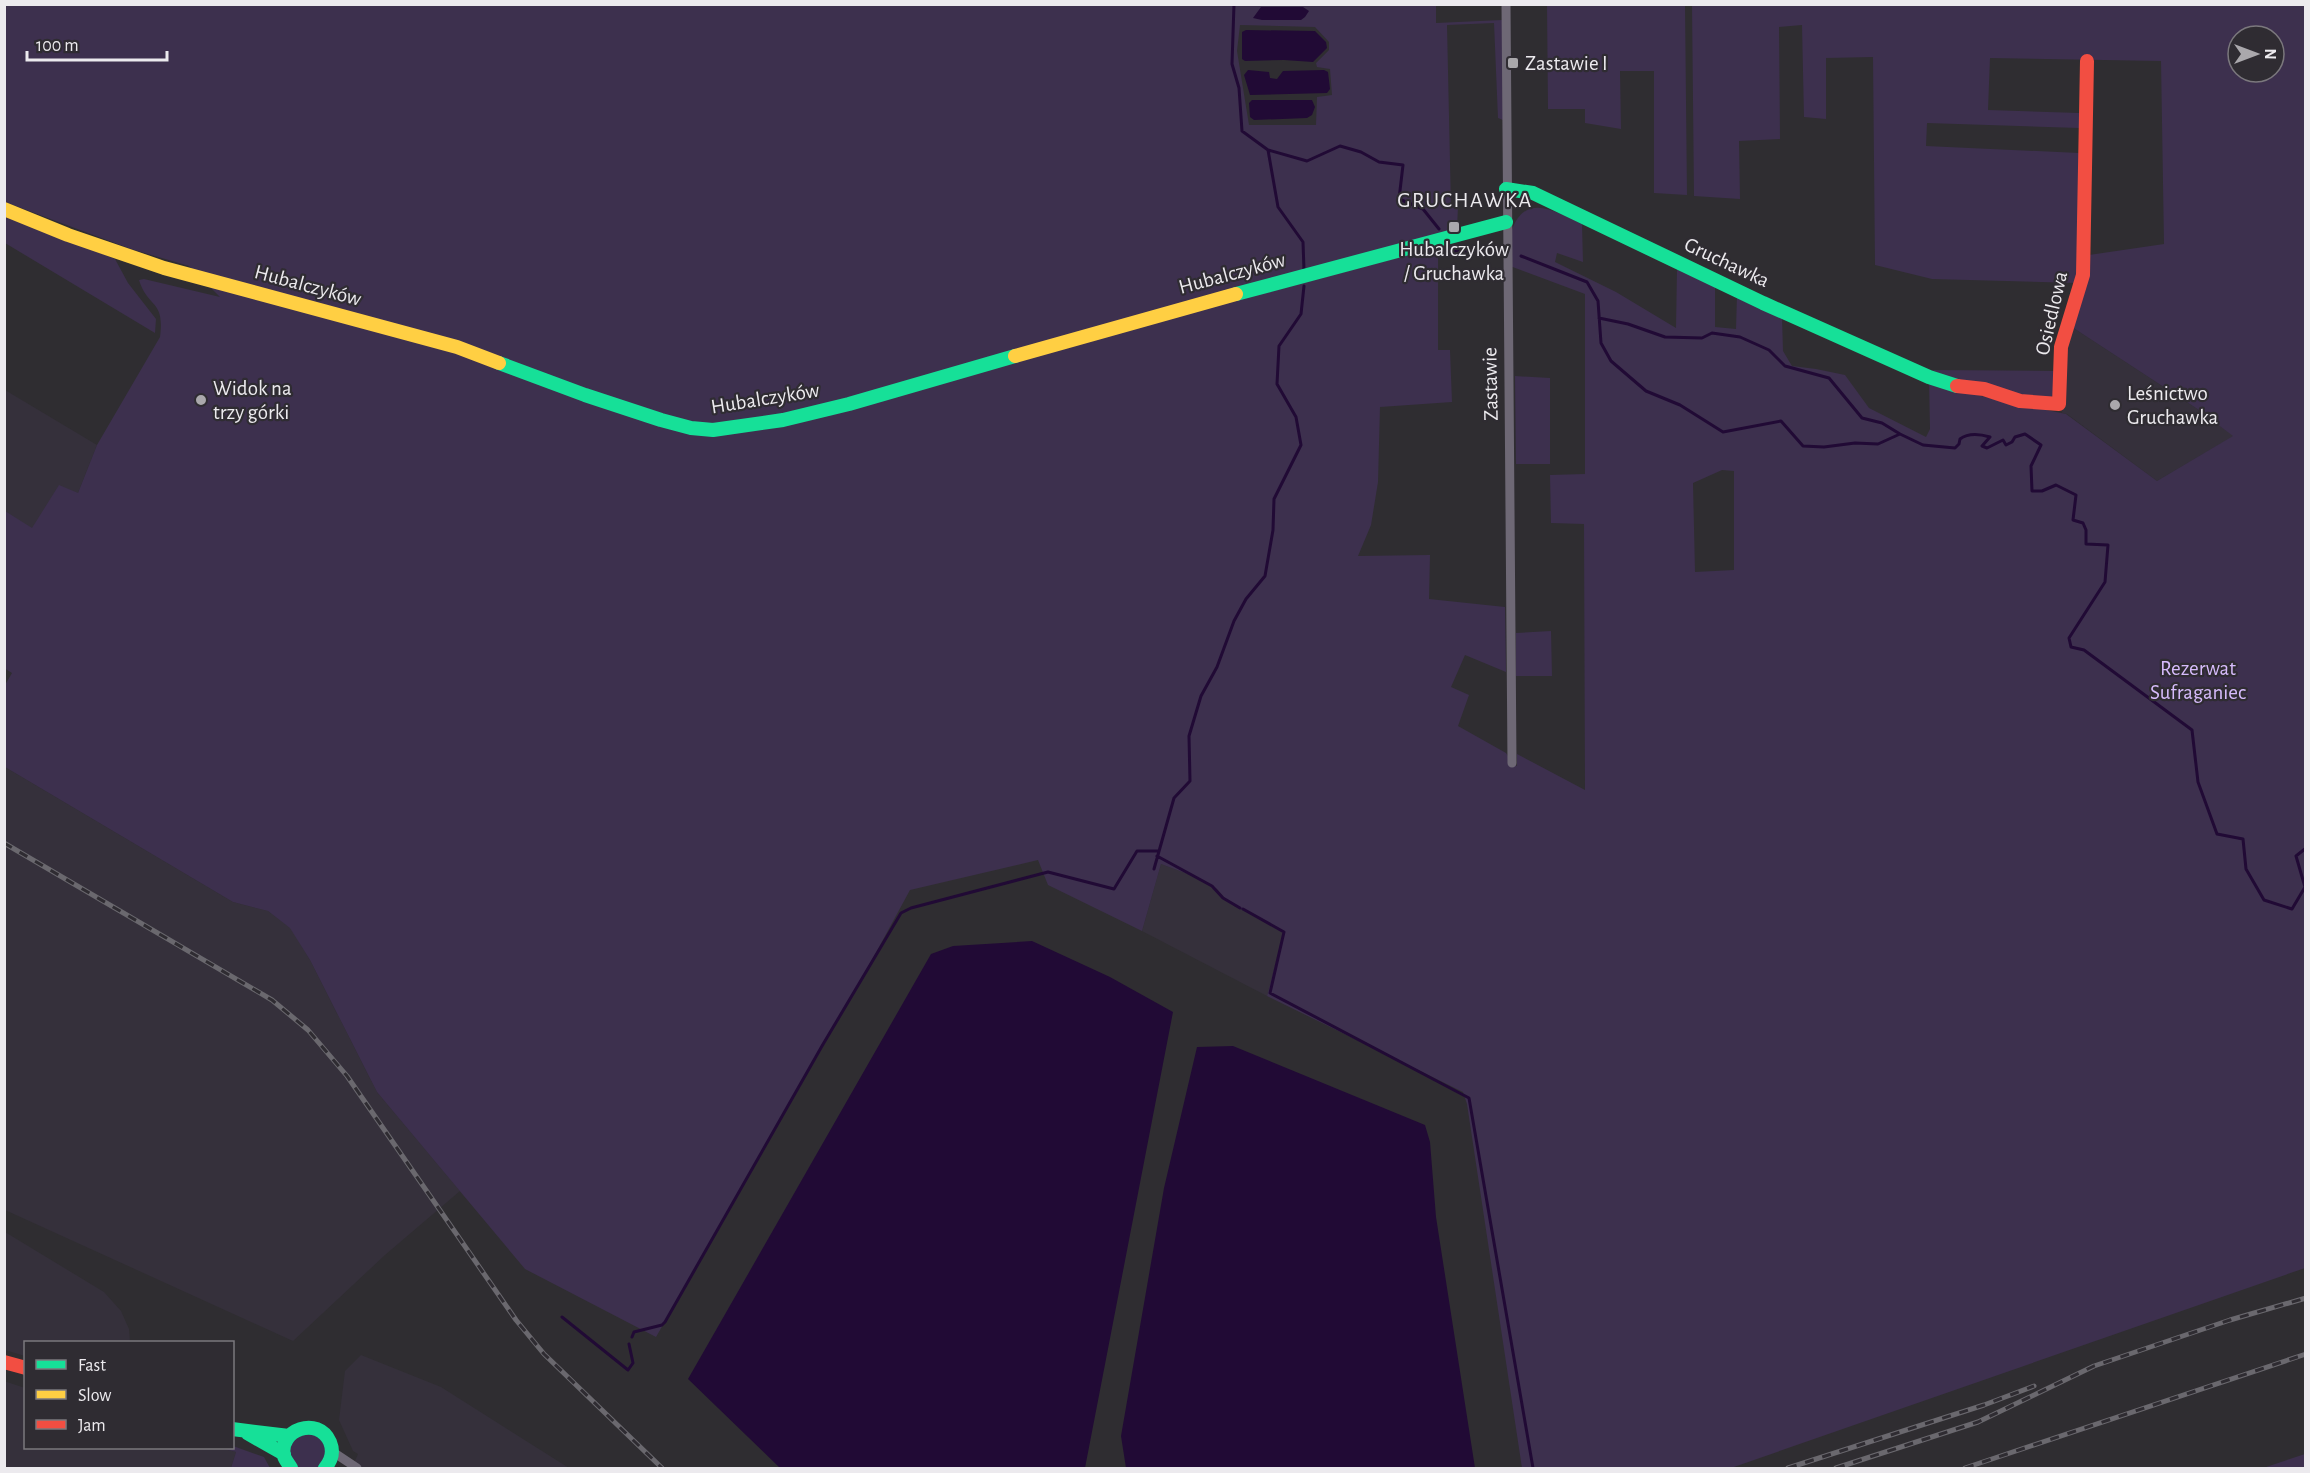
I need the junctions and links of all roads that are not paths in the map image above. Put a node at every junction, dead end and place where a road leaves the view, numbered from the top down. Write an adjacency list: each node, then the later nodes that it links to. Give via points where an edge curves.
1 (1506, 4): 3 (street, Zastawie)
2 (2088, 61): 6 (street, Osiedlowa, via 2083,275 2061,347 2059,404 2020,401)
3 (1506, 189): 5 (street, Zastawie); 6 (street, Gruchawka, via 1533,193)
4 (4, 209): 5 (street, Hubalczyków, via 164,268 457,347 661,420 713,430 783,420 849,404 1183,308)
5 (1506, 222): 7 (street, Zastawie)
6 (1929, 377)
7 (1512, 763)
8 (4, 1362): 9 (street)
9 (24, 1367)
10 (239, 1431): 11 (street); 13 (street)
11 (289, 1436): 12 (street, via 301,1428 315,1428 328,1437); 13 (street, via 285,1444)
12 (333, 1452): 14 (street); 15 (street)
13 (288, 1464)
14 (327, 1468)
15 (357, 1468)

